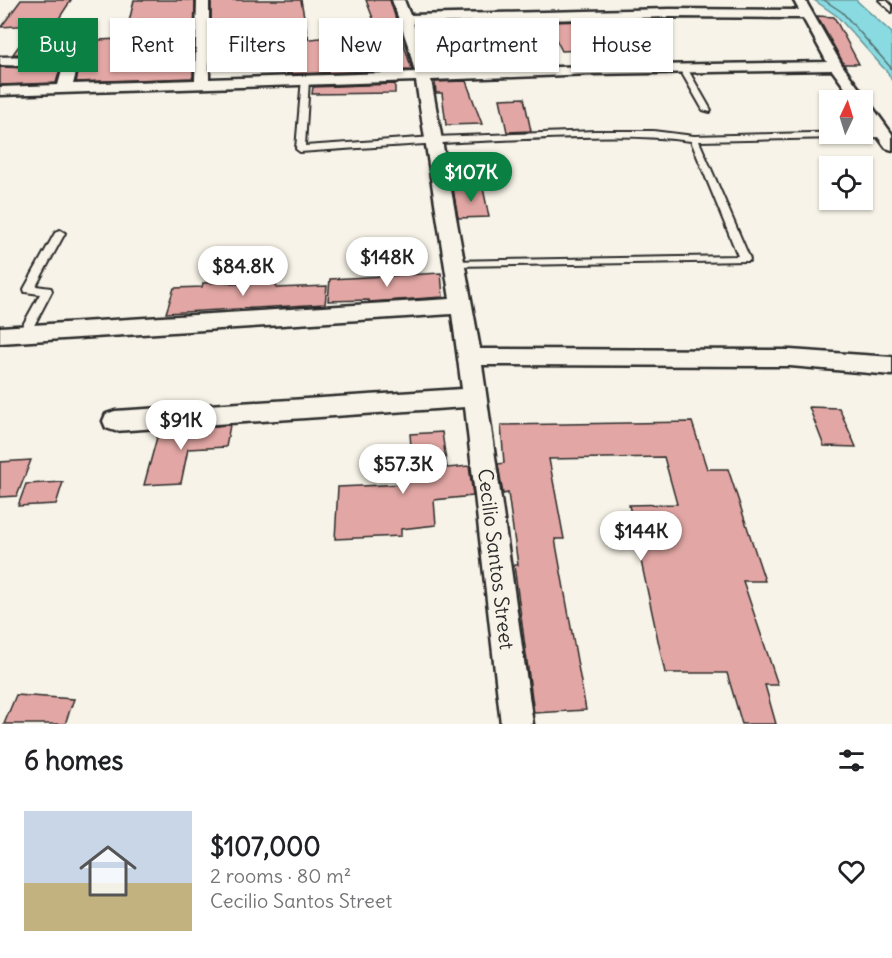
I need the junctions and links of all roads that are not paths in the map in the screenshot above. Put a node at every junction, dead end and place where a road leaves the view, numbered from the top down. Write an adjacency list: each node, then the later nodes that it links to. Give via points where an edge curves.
1 (203, 0): 8 (street)
2 (398, 0): 7 (street, Cecilio Santos Street)
3 (799, 0): 6 (street)
4 (882, 0): 5 (lane)
5 (892, 10)
6 (808, 14): 7 (street, via 670,13); 12 (street)
7 (405, 20): 15 (street, Cecilio Santos Street)
8 (203, 44): 9 (lane); 17 (street)
9 (207, 44)
10 (0, 61): 11 (street)
11 (18, 61)
12 (836, 66): 13 (street); 19 (street)
13 (683, 68): 15 (street, via 590,63); 21 (lane)
14 (69, 72): 18 (street)
15 (424, 75): 16 (street); 25 (street, Cecilio Santos Street)
16 (305, 80): 17 (street); 25 (lane, via 300,148)
17 (202, 84): 18 (street)
18 (64, 89): 20 (street)
19 (853, 90)
20 (0, 91)
21 (707, 110)
22 (873, 117): 24 (street)
23 (694, 139): 24 (lane); 25 (lane, via 653,134); 27 (lane, via 745,259)
24 (889, 139)
25 (434, 140): 27 (street, Cecilio Santos Street)
26 (60, 232): 29 (lane, via 28,289 47,291)
27 (454, 263): 28 (street, Cecilio Santos Street)
28 (462, 306): 29 (street); 31 (street, Cecilio Santos Street)
29 (25, 332): 30 (street)
30 (0, 335)
31 (470, 357): 32 (street, via 790,358); 33 (street, Cecilio Santos Street)
32 (892, 366)
33 (475, 397): 34 (street); 35 (street, Cecilio Santos Street)
34 (115, 421)
35 (518, 724)

